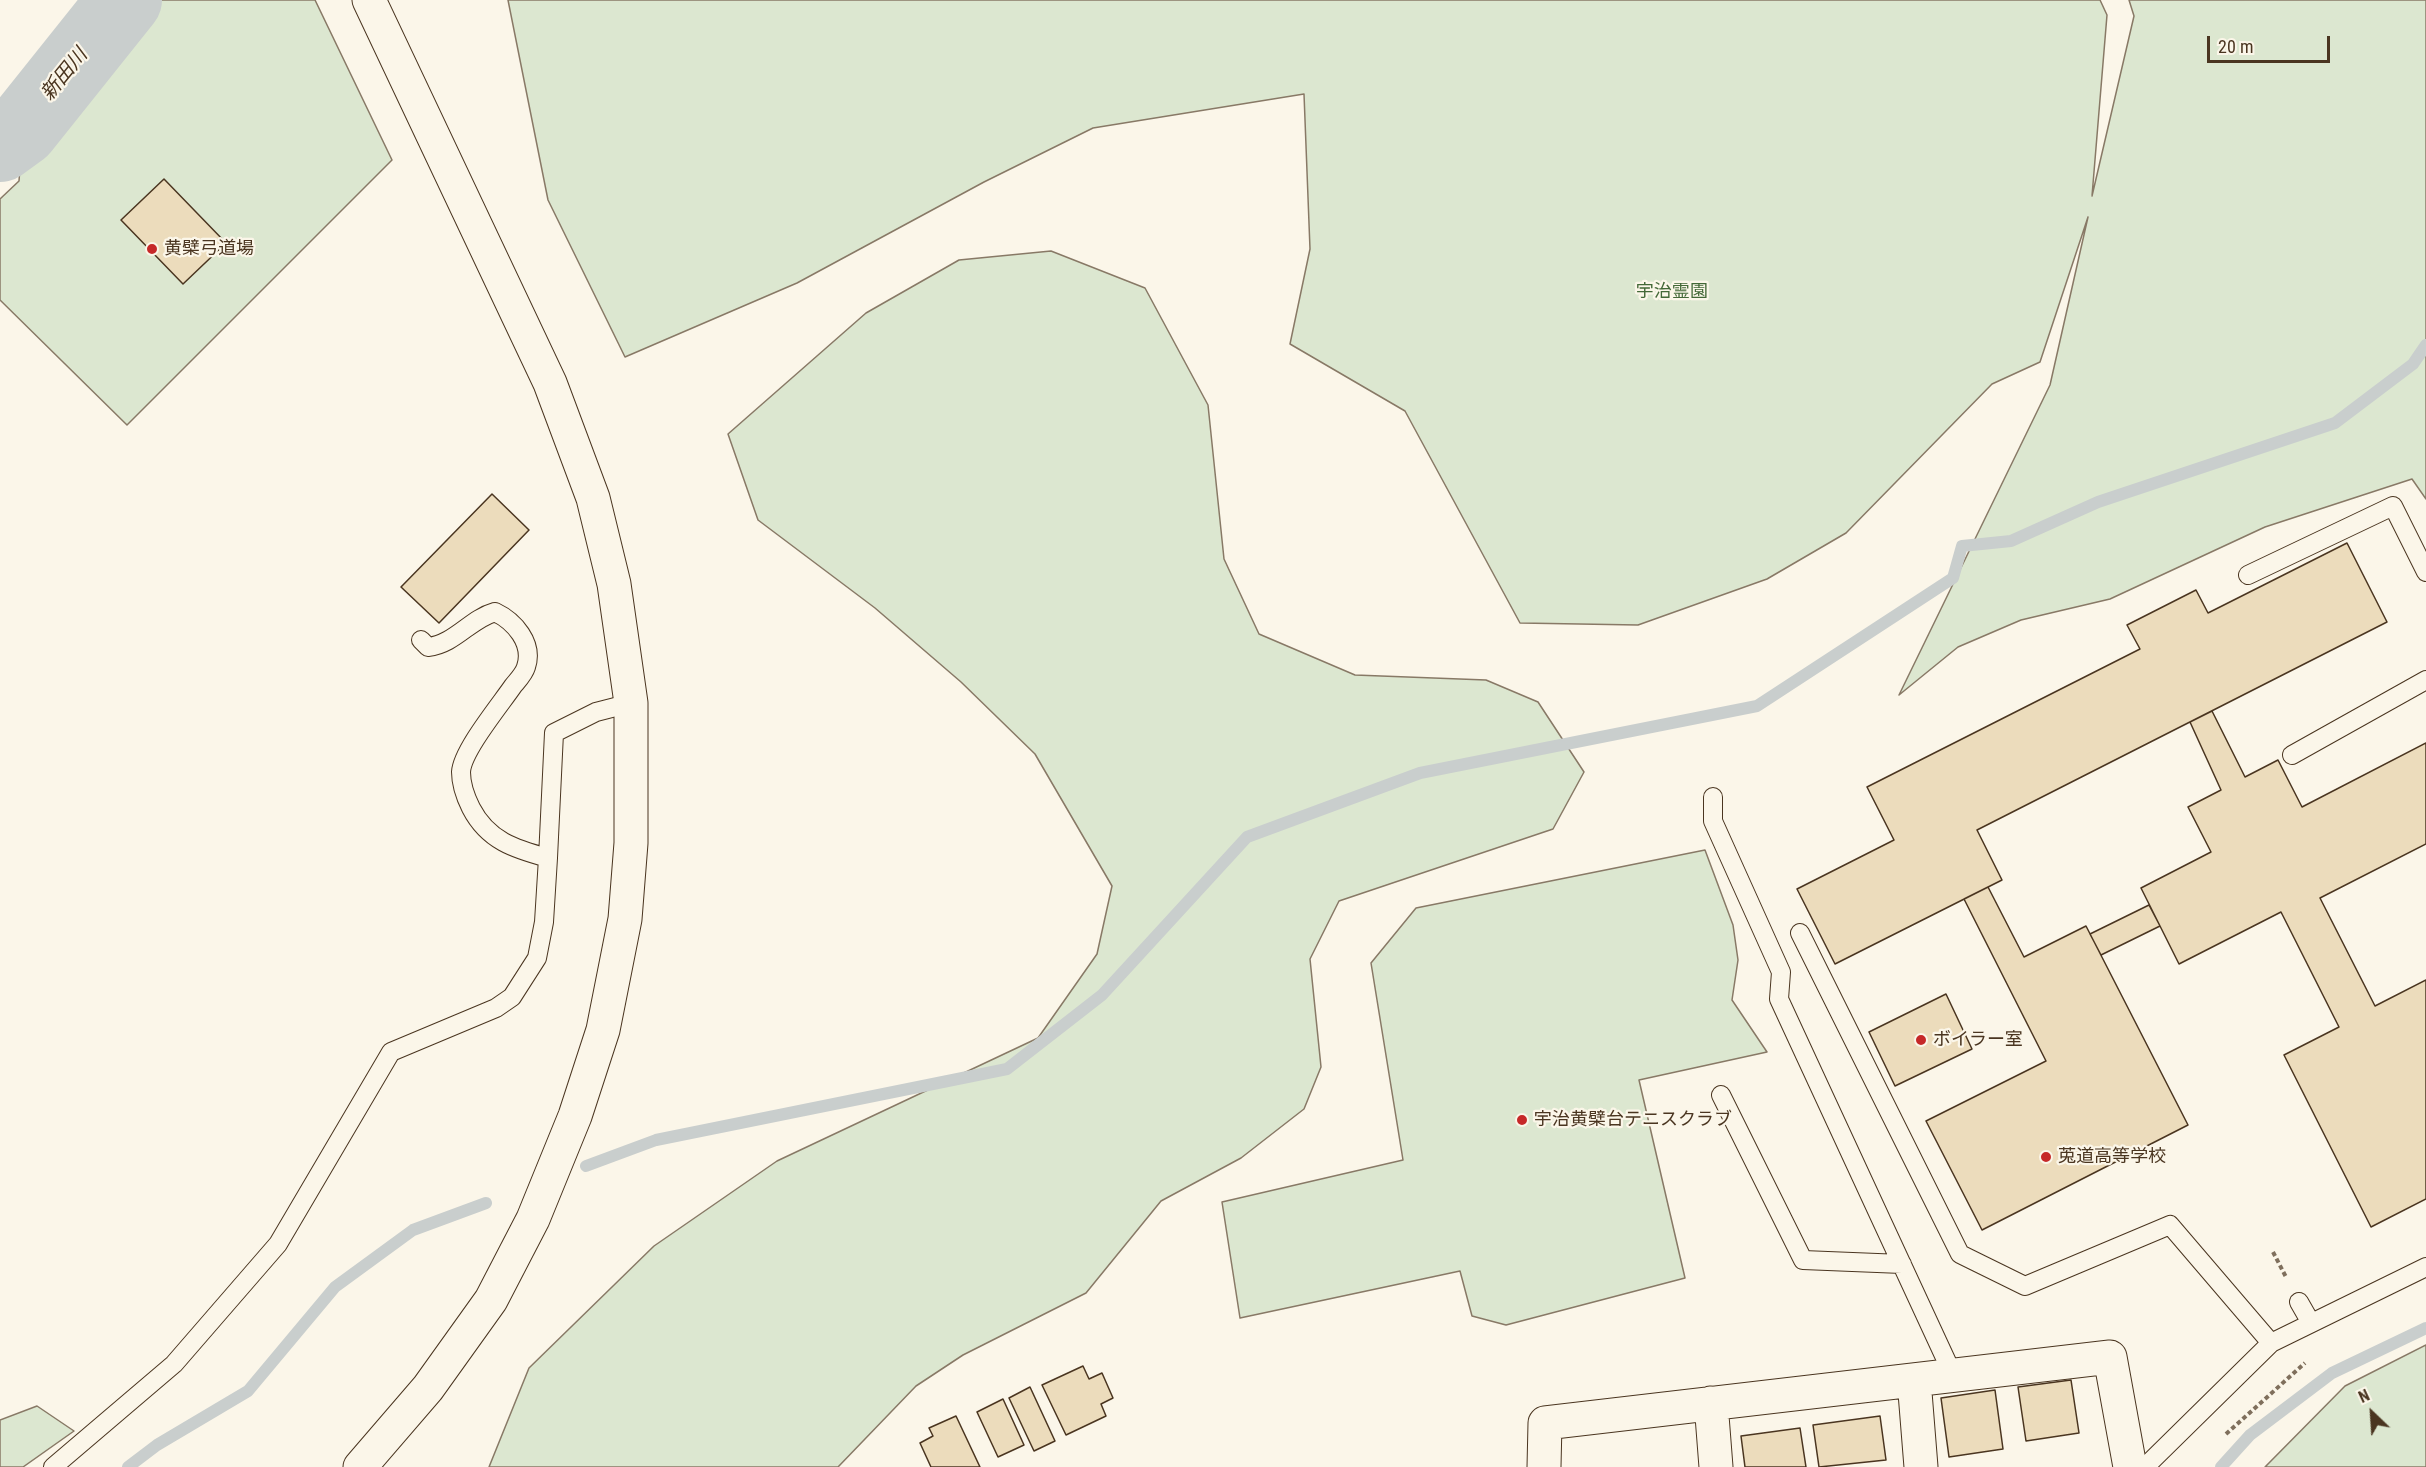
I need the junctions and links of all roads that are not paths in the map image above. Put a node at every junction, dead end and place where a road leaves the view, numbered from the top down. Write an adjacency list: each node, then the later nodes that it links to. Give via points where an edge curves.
1 (369, 0): 6 (street, via 546,373 593,498 614,584)
2 (2426, 572): 3 (lane, via 2393,506)
3 (2248, 575)
4 (421, 640): 9 (lane, via 428,647 441,646 483,615 495,612 519,630 526,647 526,667 472,744 461,771 466,798 493,835 512,849)
5 (2426, 681): 7 (lane)
6 (631, 703): 9 (lane, via 596,712 554,733); 21 (street, via 631,843 625,919 603,1030 574,1116 533,1219 491,1300 428,1388)
7 (2292, 755)
8 (1713, 797): 12 (lane, via 1713,820 1781,972 1779,999)
9 (549, 858): 20 (lane, via 537,958 512,997 496,1008 391,1052 278,1244 174,1364)
10 (1800, 933): 16 (lane, via 1960,1254 2025,1287 2170,1225)
11 (1721, 1095): 12 (lane, via 1803,1260)
12 (1902, 1264): 17 (lane)
13 (2426, 1267): 15 (lane)
14 (2299, 1302): 15 (lane)
15 (2311, 1323): 16 (lane)
16 (2271, 1343): 26 (lane)
17 (1953, 1375): 18 (street); 25 (street, via 2110,1357)
18 (1914, 1380): 19 (street); 24 (street)
19 (1711, 1403): 22 (street, via 1545,1423); 23 (street)
20 (53, 1467)
21 (360, 1467)
22 (1544, 1467)
23 (1716, 1467)
24 (1921, 1467)
25 (2130, 1467)
26 (2145, 1467)

